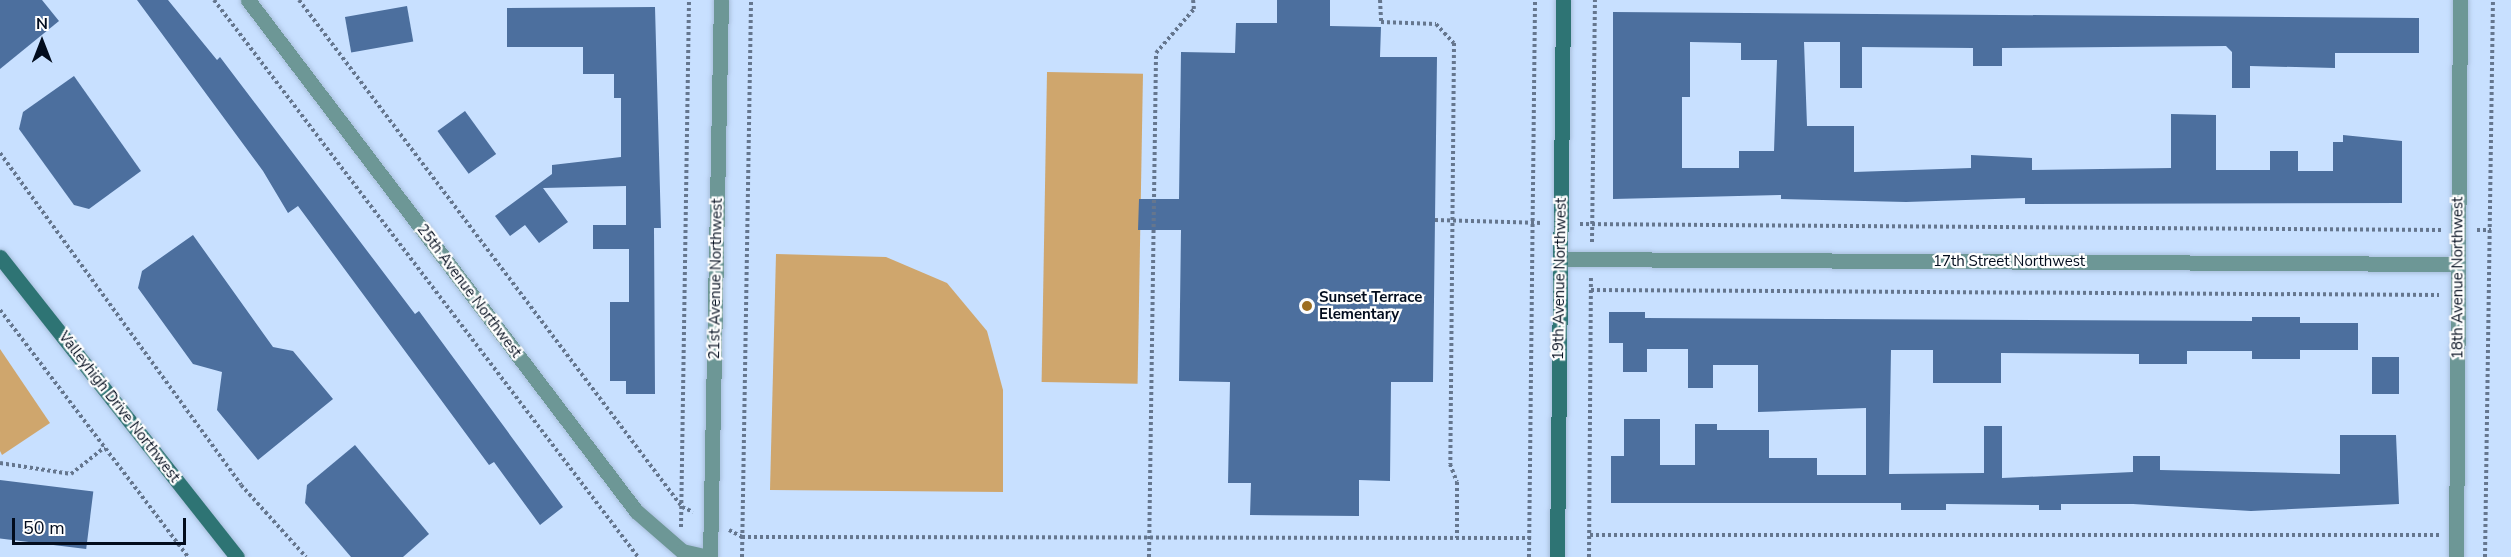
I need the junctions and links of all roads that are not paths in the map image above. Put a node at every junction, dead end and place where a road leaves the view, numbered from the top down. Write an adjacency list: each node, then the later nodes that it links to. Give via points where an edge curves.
1 (248, 0): 9 (street, 25th Avenue Northwest, via 636,512 681,550)
2 (721, 0): 9 (street, 21st Avenue Northwest)
3 (1563, 0): 6 (street, 19th Avenue Northwest)
4 (2460, 0): 7 (street, 18th Avenue Northwest)
5 (0, 257): 8 (street, Valleyhigh Drive Northwest)
6 (1561, 260): 7 (street, 17th Street Northwest); 10 (street, 19th Avenue Northwest)
7 (2458, 264): 11 (street, 18th Avenue Northwest)
8 (237, 557)
9 (709, 557)
10 (1557, 557)
11 (2457, 557)

